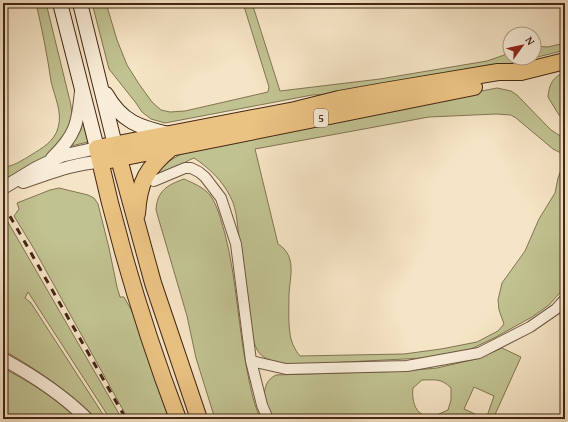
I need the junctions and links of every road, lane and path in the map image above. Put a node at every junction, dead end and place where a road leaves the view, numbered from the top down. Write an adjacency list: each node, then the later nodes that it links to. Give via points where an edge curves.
1 (60, 3): 5 (main road)
2 (80, 3): 4 (main road)
3 (565, 61): 6 (main road, 5, via 521,72 501,82)
4 (100, 84): 6 (main road, via 109,100 126,118); 7 (main road)
5 (81, 88): 8 (main road); 9 (street, via 72,135)
6 (171, 141): 7 (main road, 5); 12 (main road, via 140,187)
7 (117, 151): 8 (main road); 12 (main road)
8 (99, 155): 9 (street, via 66,155); 11 (street, via 88,162); 17 (main road, via 134,288)
9 (48, 162): 11 (street)
10 (154, 181): 15 (street, via 191,168 205,177 221,198 236,244)
11 (3, 188)
12 (136, 221): 18 (main road, via 153,283)
13 (565, 299): 15 (street, via 556,309 530,327 479,353 407,366 286,369)
14 (3, 359): 16 (street, via 60,394)
15 (251, 361): 19 (street)
16 (87, 419)
17 (178, 419)
18 (199, 419)
19 (268, 419)

